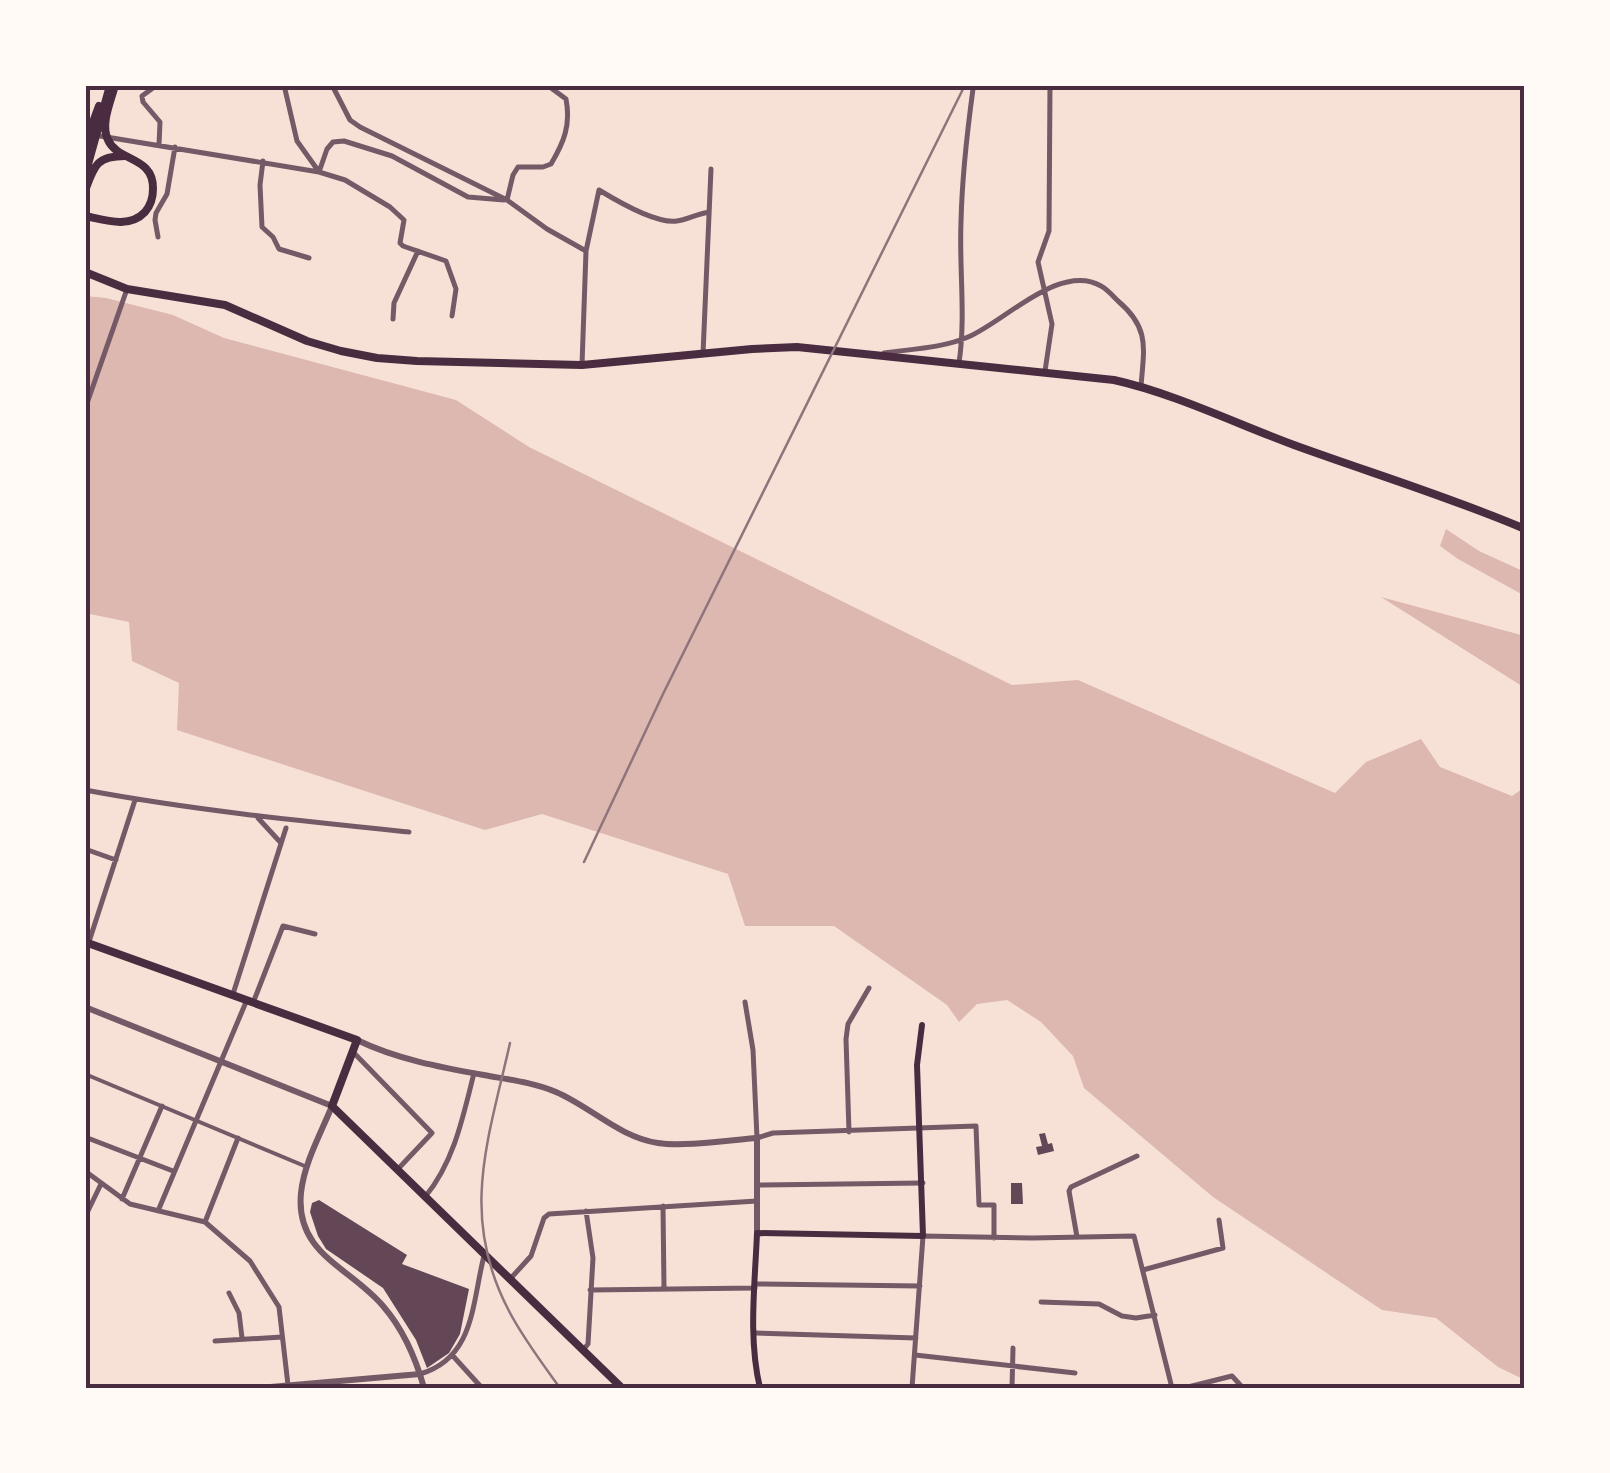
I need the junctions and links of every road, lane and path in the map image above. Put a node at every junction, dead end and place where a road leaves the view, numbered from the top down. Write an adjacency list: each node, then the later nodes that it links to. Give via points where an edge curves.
1 (111, 85): 9 (main road); 12 (main road, via 106,134); 16 (main road)
2 (157, 85): 10 (street, via 142,96 160,122)
3 (284, 85): 15 (street, via 297,141)
4 (332, 85): 18 (street, via 360,127)
5 (547, 85): 18 (street, via 566,99 567,134 551,164 518,166)
6 (976, 85): 30 (street, via 960,222)
7 (1050, 85): 26 (street, via 1049,231 1038,262)
8 (85, 133): 10 (street)
9 (85, 144)
10 (158, 145): 11 (street)
11 (175, 147): 13 (street); 21 (street, via 168,194 156,213)
12 (125, 156): 17 (main road, via 99,162); 20 (main road, via 139,161 153,182 146,211 125,222)
13 (263, 161): 15 (street); 24 (street, via 262,227 279,248)
14 (712, 169): 19 (street)
15 (319, 172): 18 (street, via 327,149 344,141 392,156 468,197); 22 (street, via 390,206 404,220 402,246)
16 (85, 175)
17 (85, 191)
18 (507, 200): 23 (street)
19 (709, 212): 23 (street, via 673,222 599,190); 31 (street)
20 (85, 216)
21 (158, 238)
22 (418, 251): 28 (street, via 446,262 456,290); 29 (street)
23 (586, 252): 34 (street)
24 (309, 258)
25 (85, 272): 27 (main road)
26 (1043, 290): 30 (street); 35 (street, via 1052,324); 36 (street, via 1076,281 1099,284 1131,312 1144,338)
27 (126, 293): 34 (main road, via 213,302 307,340 377,358); 37 (street)
28 (452, 316)
29 (393, 319)
30 (962, 340): 32 (street); 33 (street)
31 (703, 354): 32 (main road, via 797,348); 34 (main road)
32 (870, 355): 33 (main road)
33 (959, 362): 35 (main road)
34 (582, 365)
35 (1045, 372): 36 (main road)
36 (1141, 386): 38 (main road)
37 (85, 409)
38 (1525, 529)
39 (85, 790): 40 (street)
40 (136, 800): 41 (street); 46 (street)
41 (256, 816): 43 (street); 44 (street)
42 (286, 828): 44 (street)
43 (408, 832)
44 (281, 843): 51 (street)
45 (85, 850): 46 (street)
46 (116, 860): 48 (street)
47 (315, 934): 52 (street, via 283,926)
48 (87, 942): 49 (street); 51 (main road)
49 (85, 954)
50 (869, 988): 65 (street, via 846,1038)
51 (233, 994): 52 (main road)
52 (250, 1001): 56 (main road); 58 (street)
53 (745, 1002): 68 (street)
54 (85, 1006): 58 (street)
55 (922, 1025): 64 (main road)
56 (357, 1040): 57 (main road); 60 (street)
57 (352, 1051): 62 (main road); 72 (street, via 432,1133)
58 (220, 1060): 62 (street); 63 (street)
59 (85, 1074): 61 (street)
60 (474, 1074): 68 (street, via 558,1093 642,1140); 78 (street, via 457,1139)
61 (162, 1106): 63 (street); 70 (street)
62 (332, 1106): 71 (street); 72 (main road)
63 (194, 1120): 67 (street); 74 (street)
64 (921, 1128): 65 (street); 75 (main road); 89 (street, via 976,1126 979,1205 994,1204)
65 (849, 1132): 68 (street)
66 (85, 1137): 70 (street)
67 (238, 1138): 71 (street); 86 (street)
68 (757, 1138): 77 (street)
69 (1137, 1156): 90 (street, via 1071,1187)
70 (140, 1158): 74 (street); 79 (street)
71 (307, 1167): 112 (street, via 301,1206 308,1237 382,1304)
72 (396, 1170): 78 (main road)
73 (85, 1171): 76 (street)
74 (173, 1171): 82 (street)
75 (922, 1183): 77 (street); 88 (main road)
76 (101, 1184): 79 (street); 84 (street)
77 (757, 1185): 80 (street)
78 (425, 1197): 91 (main road)
79 (122, 1199): 82 (street)
80 (757, 1200): 81 (street); 87 (street)
81 (663, 1206): 83 (street); 96 (street)
82 (158, 1210): 86 (street)
83 (586, 1211): 93 (street, via 544,1218 530,1256); 97 (street)
84 (85, 1218)
85 (1219, 1220): 92 (street, via 1223,1248)
86 (205, 1222): 102 (street, via 264,1280 279,1307)
87 (757, 1233): 88 (main road); 94 (main road)
88 (924, 1236): 89 (street); 95 (street)
89 (994, 1238): 90 (street)
90 (1077, 1238): 92 (street, via 1134,1236)
91 (484, 1256): 93 (main road); 109 (street, via 466,1332)
92 (1144, 1270): 100 (street)
93 (508, 1280): 107 (main road)
94 (755, 1286): 95 (street); 96 (street); 101 (main road)
95 (920, 1286): 103 (street)
96 (664, 1289): 97 (street)
97 (590, 1290): 107 (street)
98 (229, 1293): 104 (street)
99 (1042, 1302): 100 (street, via 1099,1304 1136,1318)
100 (1155, 1314): 124 (street)
101 (754, 1333): 103 (street); 121 (main road)
102 (282, 1337): 104 (street); 115 (street)
103 (916, 1338): 108 (street)
104 (242, 1339): 105 (street)
105 (215, 1340)
106 (1013, 1348): 110 (street)
107 (583, 1350): 113 (main road)
108 (915, 1355): 110 (street); 122 (street)
109 (453, 1356): 112 (street); 118 (street)
110 (1012, 1366): 111 (street); 123 (street)
111 (1075, 1373)
112 (420, 1374): 114 (street); 117 (street)
113 (612, 1380): 119 (street); 120 (main road)
114 (356, 1384): 115 (street)
115 (288, 1386): 116 (street)
116 (259, 1388)
117 (424, 1388)
118 (482, 1388)
119 (604, 1388)
120 (622, 1388)
121 (760, 1388)
122 (912, 1388)
123 (1012, 1388)
124 (1172, 1388)
125 (1184, 1388): 126 (street, via 1232,1376)
126 (1243, 1388)

